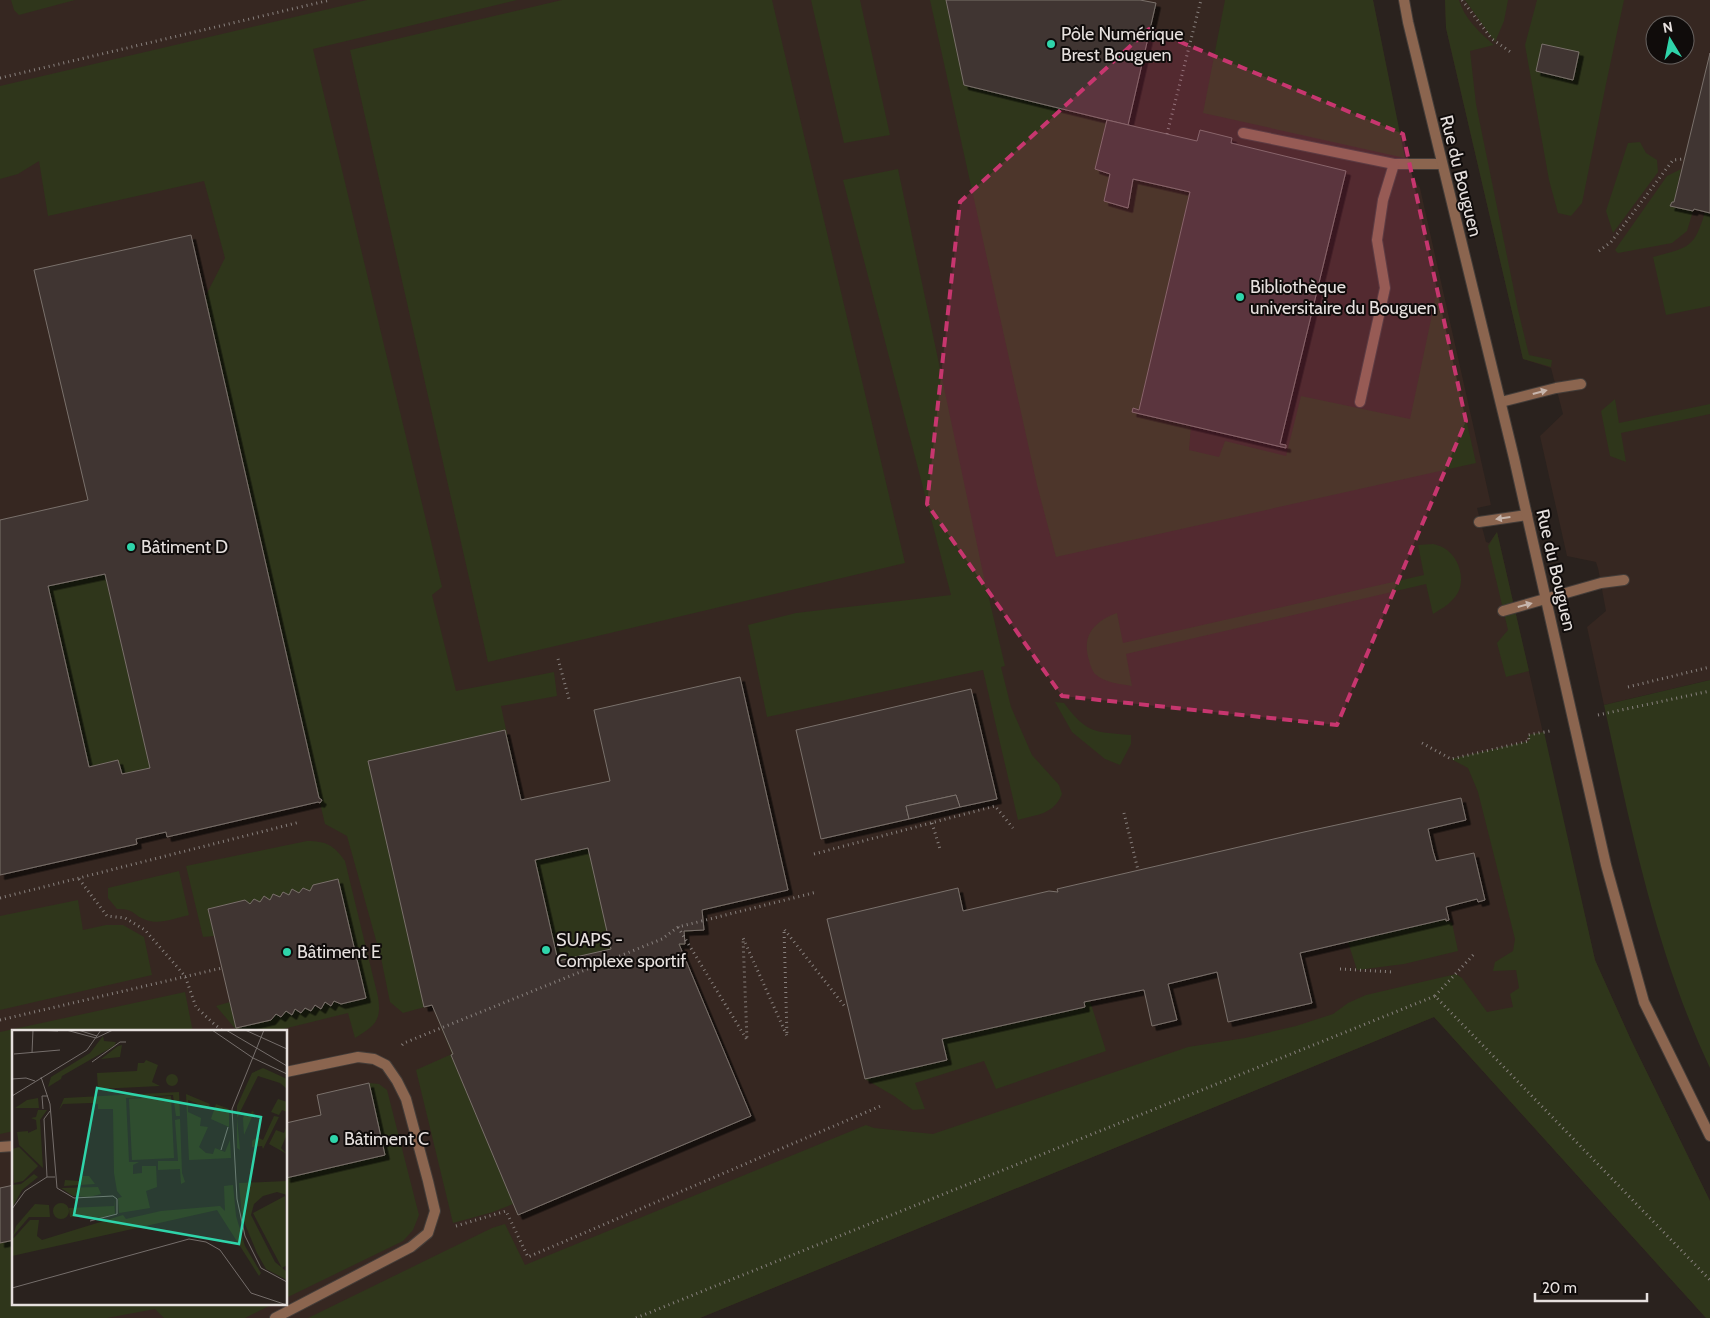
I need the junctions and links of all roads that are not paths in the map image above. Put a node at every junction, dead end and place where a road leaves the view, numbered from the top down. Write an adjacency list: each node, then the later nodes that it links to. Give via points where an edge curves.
1 (1404, 0): 4 (street, Rue du Bouguen)
2 (1243, 133): 3 (street)
3 (1394, 164): 4 (street); 6 (street, via 1383,200 1377,240 1385,288)
4 (1441, 164): 7 (street, Rue du Bouguen)
5 (1581, 384): 7 (street, one-way to 5)
6 (1360, 402)
7 (1501, 402): 8 (street, Rue du Bouguen)
8 (1527, 515): 9 (street, one-way to 9); 11 (street, Rue du Bouguen)
9 (1479, 522)
10 (1624, 580): 11 (street, via 1601,583)
11 (1546, 599): 12 (street, one-way to 11); 14 (street, Rue du Bouguen, via 1606,865 1644,1002)
12 (1503, 611)
13 (288, 1072): 15 (street, via 358,1057 386,1065 406,1098 434,1211 428,1233 411,1247)
14 (1710, 1136)
15 (275, 1318)

